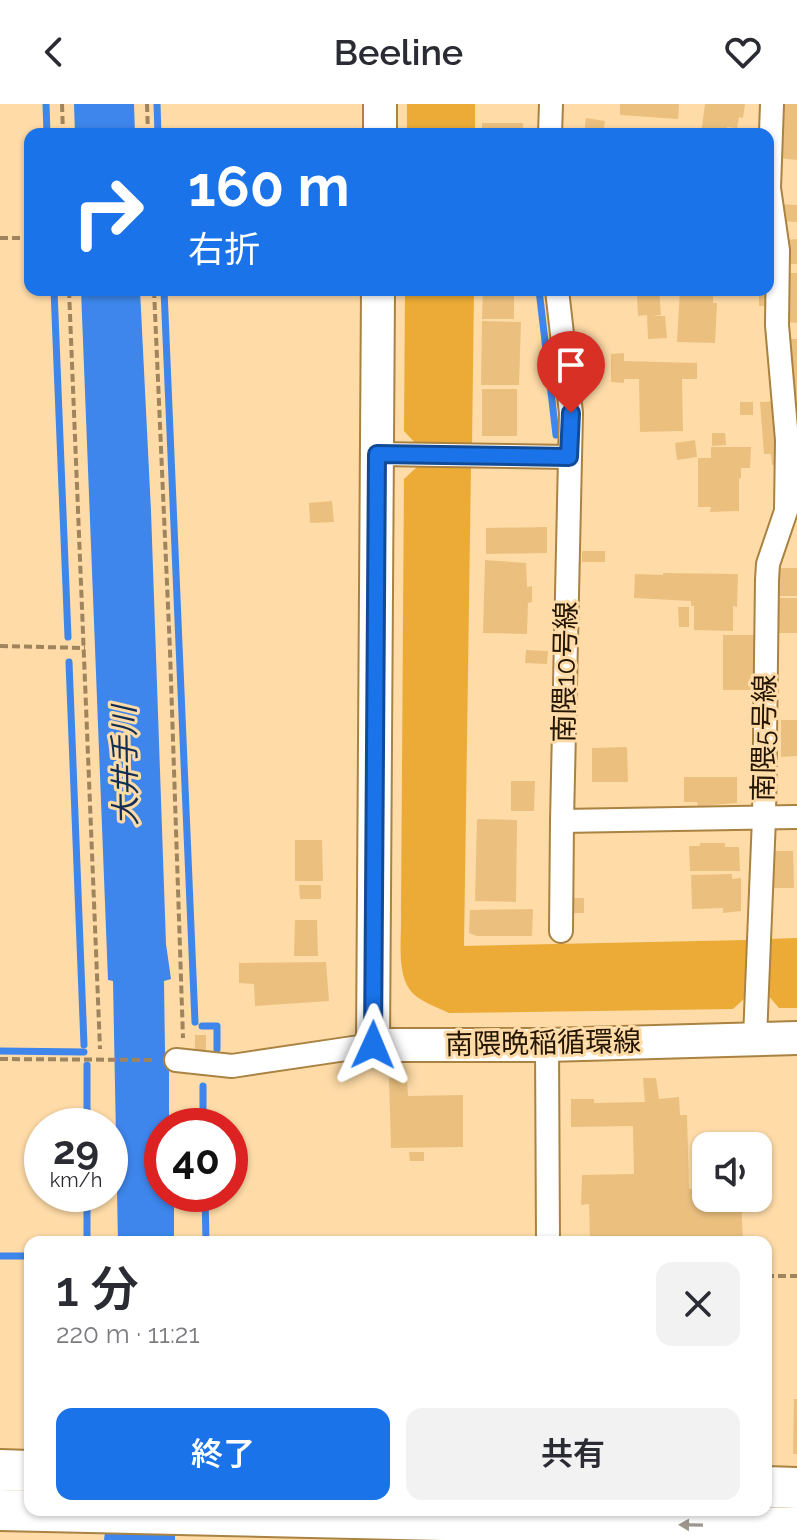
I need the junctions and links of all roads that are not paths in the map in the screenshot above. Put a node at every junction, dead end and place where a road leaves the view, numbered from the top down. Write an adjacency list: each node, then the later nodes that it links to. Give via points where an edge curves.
1 (380, 104): 4 (street)
2 (551, 104): 5 (street)
3 (772, 104): 6 (street, 南隈5号線)
4 (380, 128)
5 (550, 128)
6 (771, 128)
7 (774, 209): 8 (street, 南隈5号線)
8 (788, 268): 11 (street, 南隈5号線, via 777,325)
9 (378, 296): 12 (street)
10 (558, 296): 13 (street, 南隈10号線, via 571,413)
11 (792, 443): 15 (street, 南隈5号線, via 786,511 768,564)
12 (377, 454): 13 (street); 20 (street)
13 (569, 457): 16 (street, 南隈10号線)
14 (797, 817): 15 (street)
15 (764, 818): 16 (street); 18 (street, 南隈5号線)
16 (562, 821): 17 (street, 南隈10号線)
17 (561, 931)
18 (755, 1038): 19 (street, 南隈晩稲循環線); 21 (street, 南隈晩稲循環線)
19 (797, 1038)
20 (373, 1045): 21 (street, 南隈晩稲循環線); 22 (street, via 232,1066)
21 (547, 1045): 23 (street)
22 (180, 1060)
23 (548, 1236)
24 (0, 1470): 25 (highway)
25 (24, 1471)
26 (772, 1487): 27 (highway)
27 (797, 1488)
28 (0, 1510): 29 (highway)
29 (24, 1511)
30 (271, 1516): 31 (highway, one-way to 30)
31 (797, 1528)

